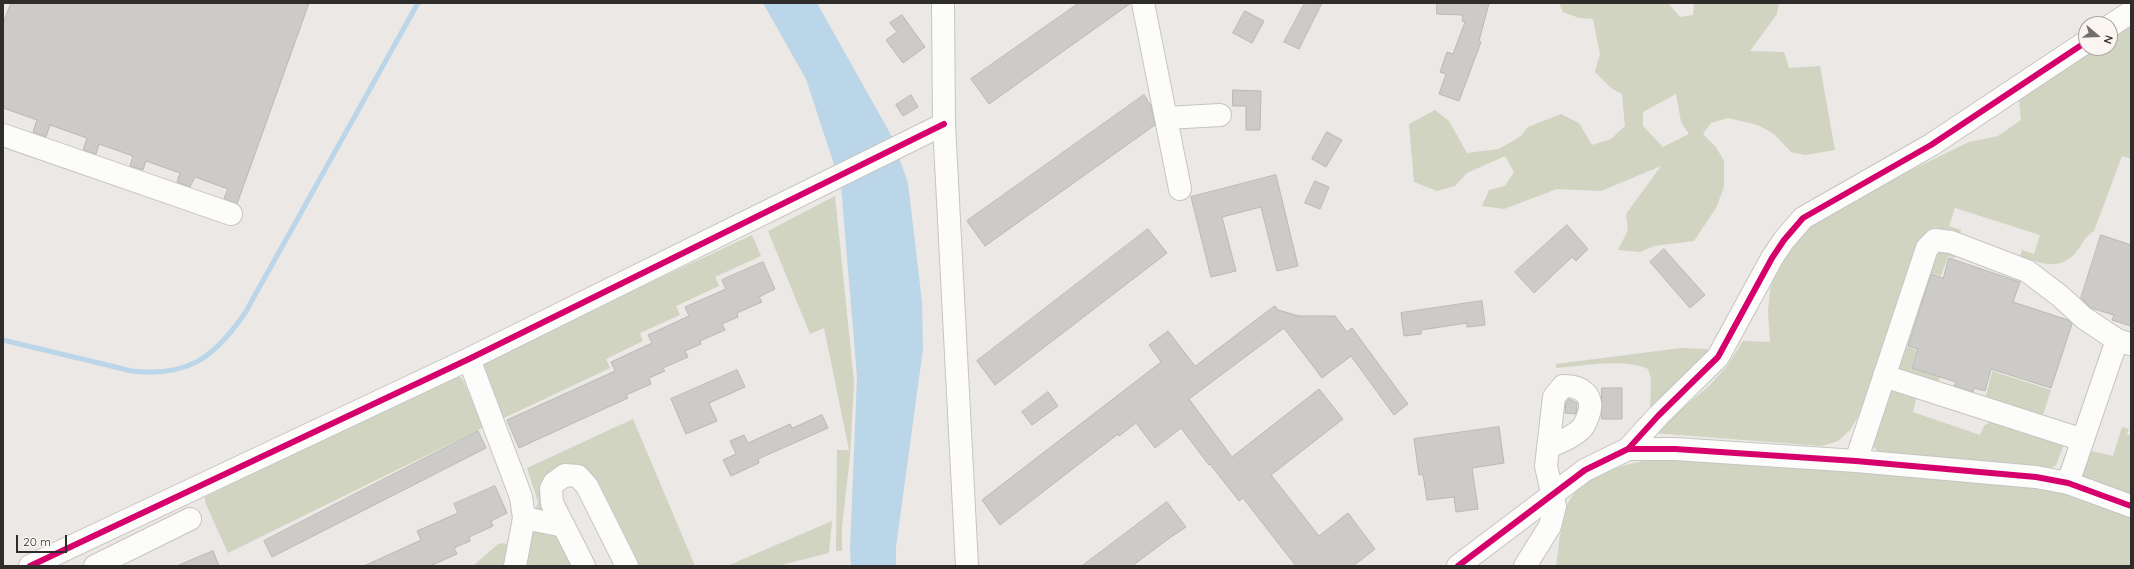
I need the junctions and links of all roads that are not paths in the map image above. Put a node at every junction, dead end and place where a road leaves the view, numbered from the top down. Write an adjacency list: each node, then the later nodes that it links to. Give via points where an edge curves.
1 (943, 3): 8 (street)
2 (1143, 3): 7 (street)
3 (2131, 12): 4 (street)
4 (2118, 21)
5 (2078, 47): 17 (street, via 1932,145 1803,218 1772,258 1718,357)
6 (1220, 114): 7 (street)
7 (1166, 118): 10 (street)
8 (944, 124): 13 (street); 30 (street)
9 (3, 135): 11 (street)
10 (1180, 189)
11 (231, 214)
12 (2124, 342): 14 (street, via 2084,318 2027,271 1952,242 1935,240 1927,248); 15 (street)
13 (469, 358): 22 (street, via 521,497); 25 (street)
14 (1884, 376): 15 (street); 18 (street)
15 (2083, 440): 19 (street)
16 (1548, 447): 20 (street, via 1546,466)
17 (1628, 449): 18 (street, via 1675,449); 20 (street, via 1585,470)
18 (1856, 461): 19 (street, via 2036,477)
19 (2068, 483): 21 (street)
20 (1553, 494): 31 (street); 32 (street, via 1555,506 1550,526)
21 (2131, 506)
22 (524, 518): 24 (street); 27 (street)
23 (190, 519): 26 (street)
24 (564, 526): 28 (street); 29 (street, via 552,502 551,489 558,478 578,476 587,486)
25 (30, 566)
26 (95, 566)
27 (515, 566)
28 (584, 566)
29 (627, 566)
30 (967, 566)
31 (1458, 566)
32 (1525, 566)

